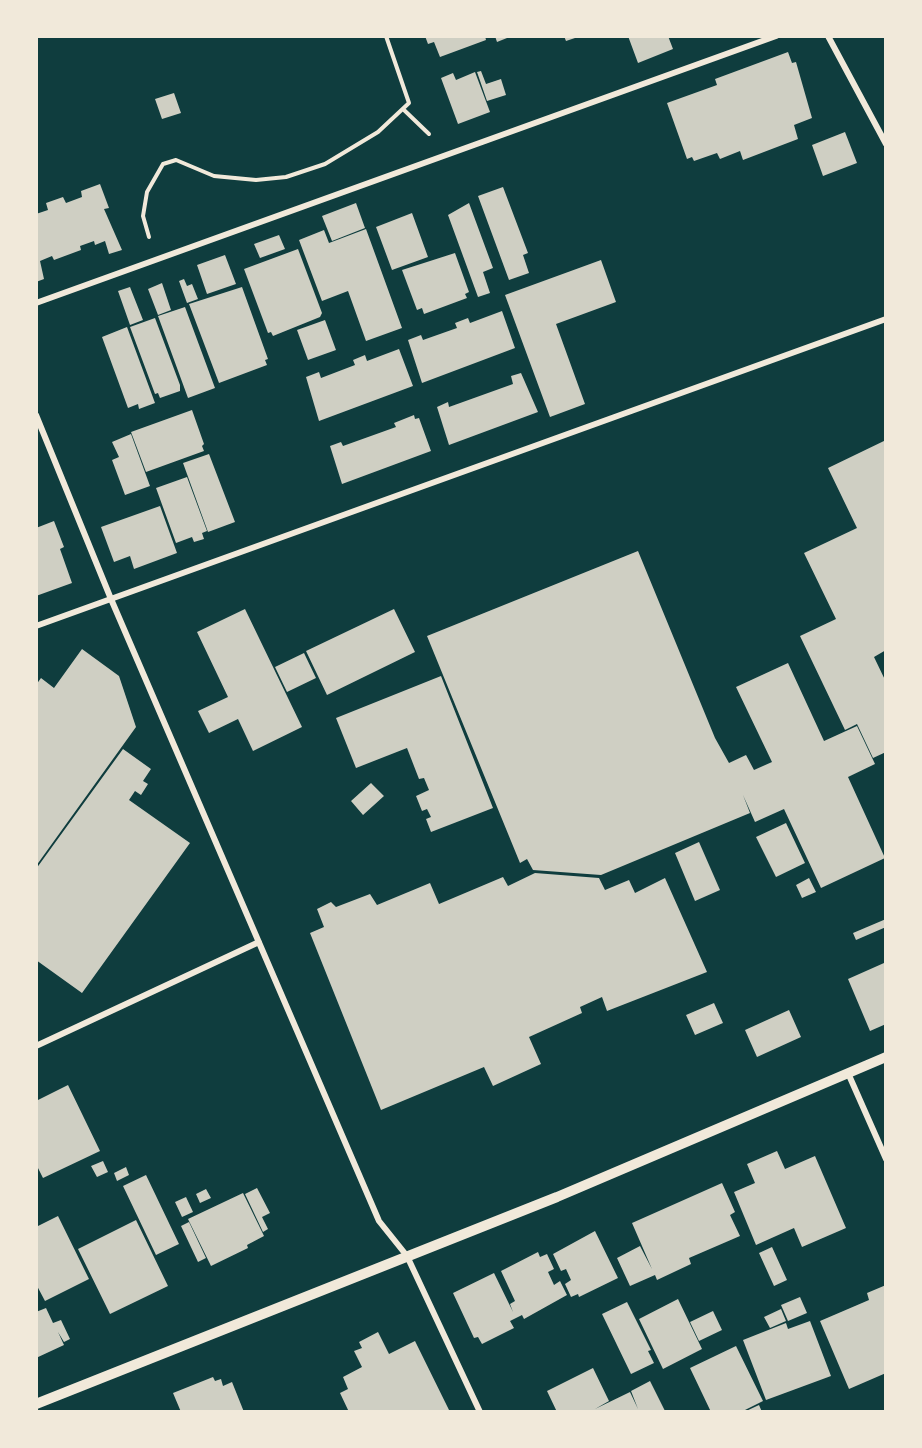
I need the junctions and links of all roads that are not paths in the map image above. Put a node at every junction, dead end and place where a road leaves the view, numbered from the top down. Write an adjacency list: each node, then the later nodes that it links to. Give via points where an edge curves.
1 (776, 36): 4 (street)
2 (828, 36): 3 (street)
3 (886, 144)
4 (36, 303)
5 (886, 319): 7 (street)
6 (36, 415): 7 (street)
7 (111, 599): 8 (street); 9 (street)
8 (36, 626)
9 (259, 942): 10 (street); 14 (street, via 380,1221)
10 (36, 1046)
11 (886, 1057): 12 (street)
12 (848, 1073): 13 (street); 14 (street)
13 (886, 1159)
14 (407, 1256): 15 (street); 16 (street)
15 (36, 1404)
16 (480, 1412)

